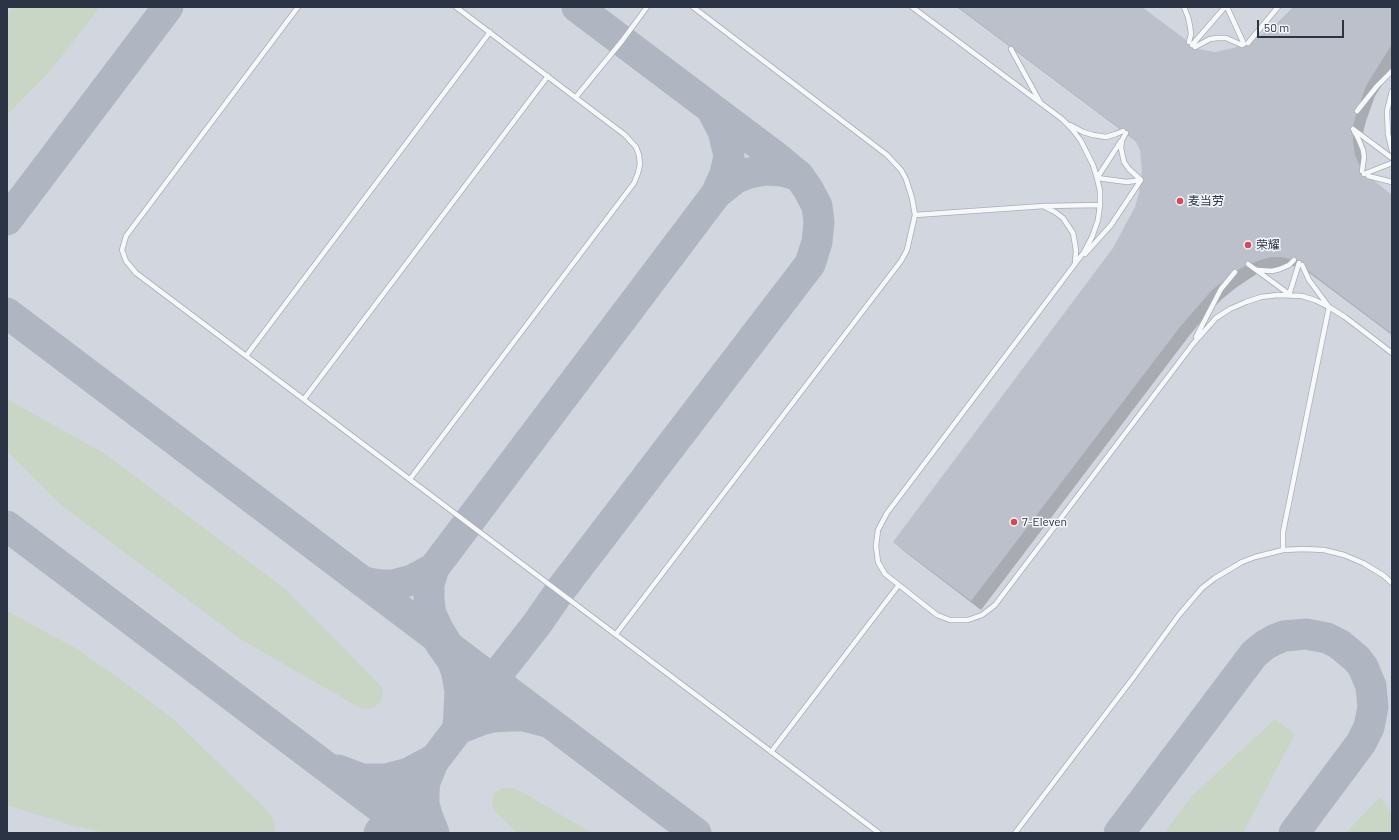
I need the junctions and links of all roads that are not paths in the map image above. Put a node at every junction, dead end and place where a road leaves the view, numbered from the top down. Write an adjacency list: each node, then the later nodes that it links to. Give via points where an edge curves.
1 (298, 7): 40 (lane, via 132,227 122,250 126,261 136,273)
2 (456, 7): 9 (lane)
3 (647, 7): 16 (lane)
4 (693, 7): 30 (lane, via 887,155 906,179)
5 (912, 7): 17 (lane)
6 (1184, 7): 11 (lane, via 1188,16)
7 (1226, 7): 10 (lane); 11 (lane)
8 (1278, 7): 10 (lane)
9 (490, 32): 14 (lane); 40 (lane)
10 (1245, 44): 11 (lane, via 1217,38)
11 (1192, 45)
12 (1011, 49): 17 (lane)
13 (1392, 71): 18 (lane)
14 (548, 76): 16 (lane); 41 (lane)
15 (1392, 91): 21 (lane, via 1387,111)
16 (576, 98): 42 (lane, via 631,140 639,154 640,164 634,183)
17 (1041, 104): 19 (lane)
18 (1357, 111)
19 (1062, 119): 20 (lane, via 1082,132 1093,135 1106,137 1124,132); 25 (lane, via 1081,141)
20 (1122, 140): 25 (lane); 26 (lane, via 1124,162)
21 (1392, 151)
22 (1392, 158): 24 (lane, via 1353,130 1363,150)
23 (1392, 163): 24 (lane)
24 (1365, 174): 27 (lane)
25 (1097, 178): 26 (lane, via 1127,182); 28 (lane)
26 (1141, 180): 33 (lane, via 1111,225)
27 (1392, 182)
28 (1100, 205): 29 (lane); 33 (lane, via 1092,237)
29 (1044, 206): 30 (lane); 33 (lane, via 1063,218 1073,233 1076,250)
30 (915, 215): 46 (lane, via 907,250 901,261)
31 (1294, 260): 34 (lane, via 1280,269)
32 (1248, 264): 34 (lane)
33 (1074, 266): 45 (lane, via 887,513 878,530 878,562 885,574)
34 (1255, 270): 36 (lane)
35 (1235, 272): 38 (lane, via 1221,289)
36 (1289, 295): 37 (lane, via 1302,296); 37 (lane, via 1300,264); 38 (lane, via 1261,297 1230,309 1216,318)
37 (1329, 307): 39 (lane); 43 (lane, via 1284,532)
38 (1193, 344): 45 (lane, via 995,605 982,615 968,620 950,620 937,615)
39 (1392, 353)
40 (246, 356): 41 (lane)
41 (304, 399): 42 (lane)
42 (410, 479): 46 (lane)
43 (1283, 550): 44 (lane, via 1324,550 1344,555 1363,563); 49 (lane, via 1255,557 1228,569 1190,600)
44 (1392, 583)
45 (898, 586): 47 (lane)
46 (616, 634): 47 (lane)
47 (771, 752): 48 (lane)
48 (879, 833)
49 (1015, 833)

